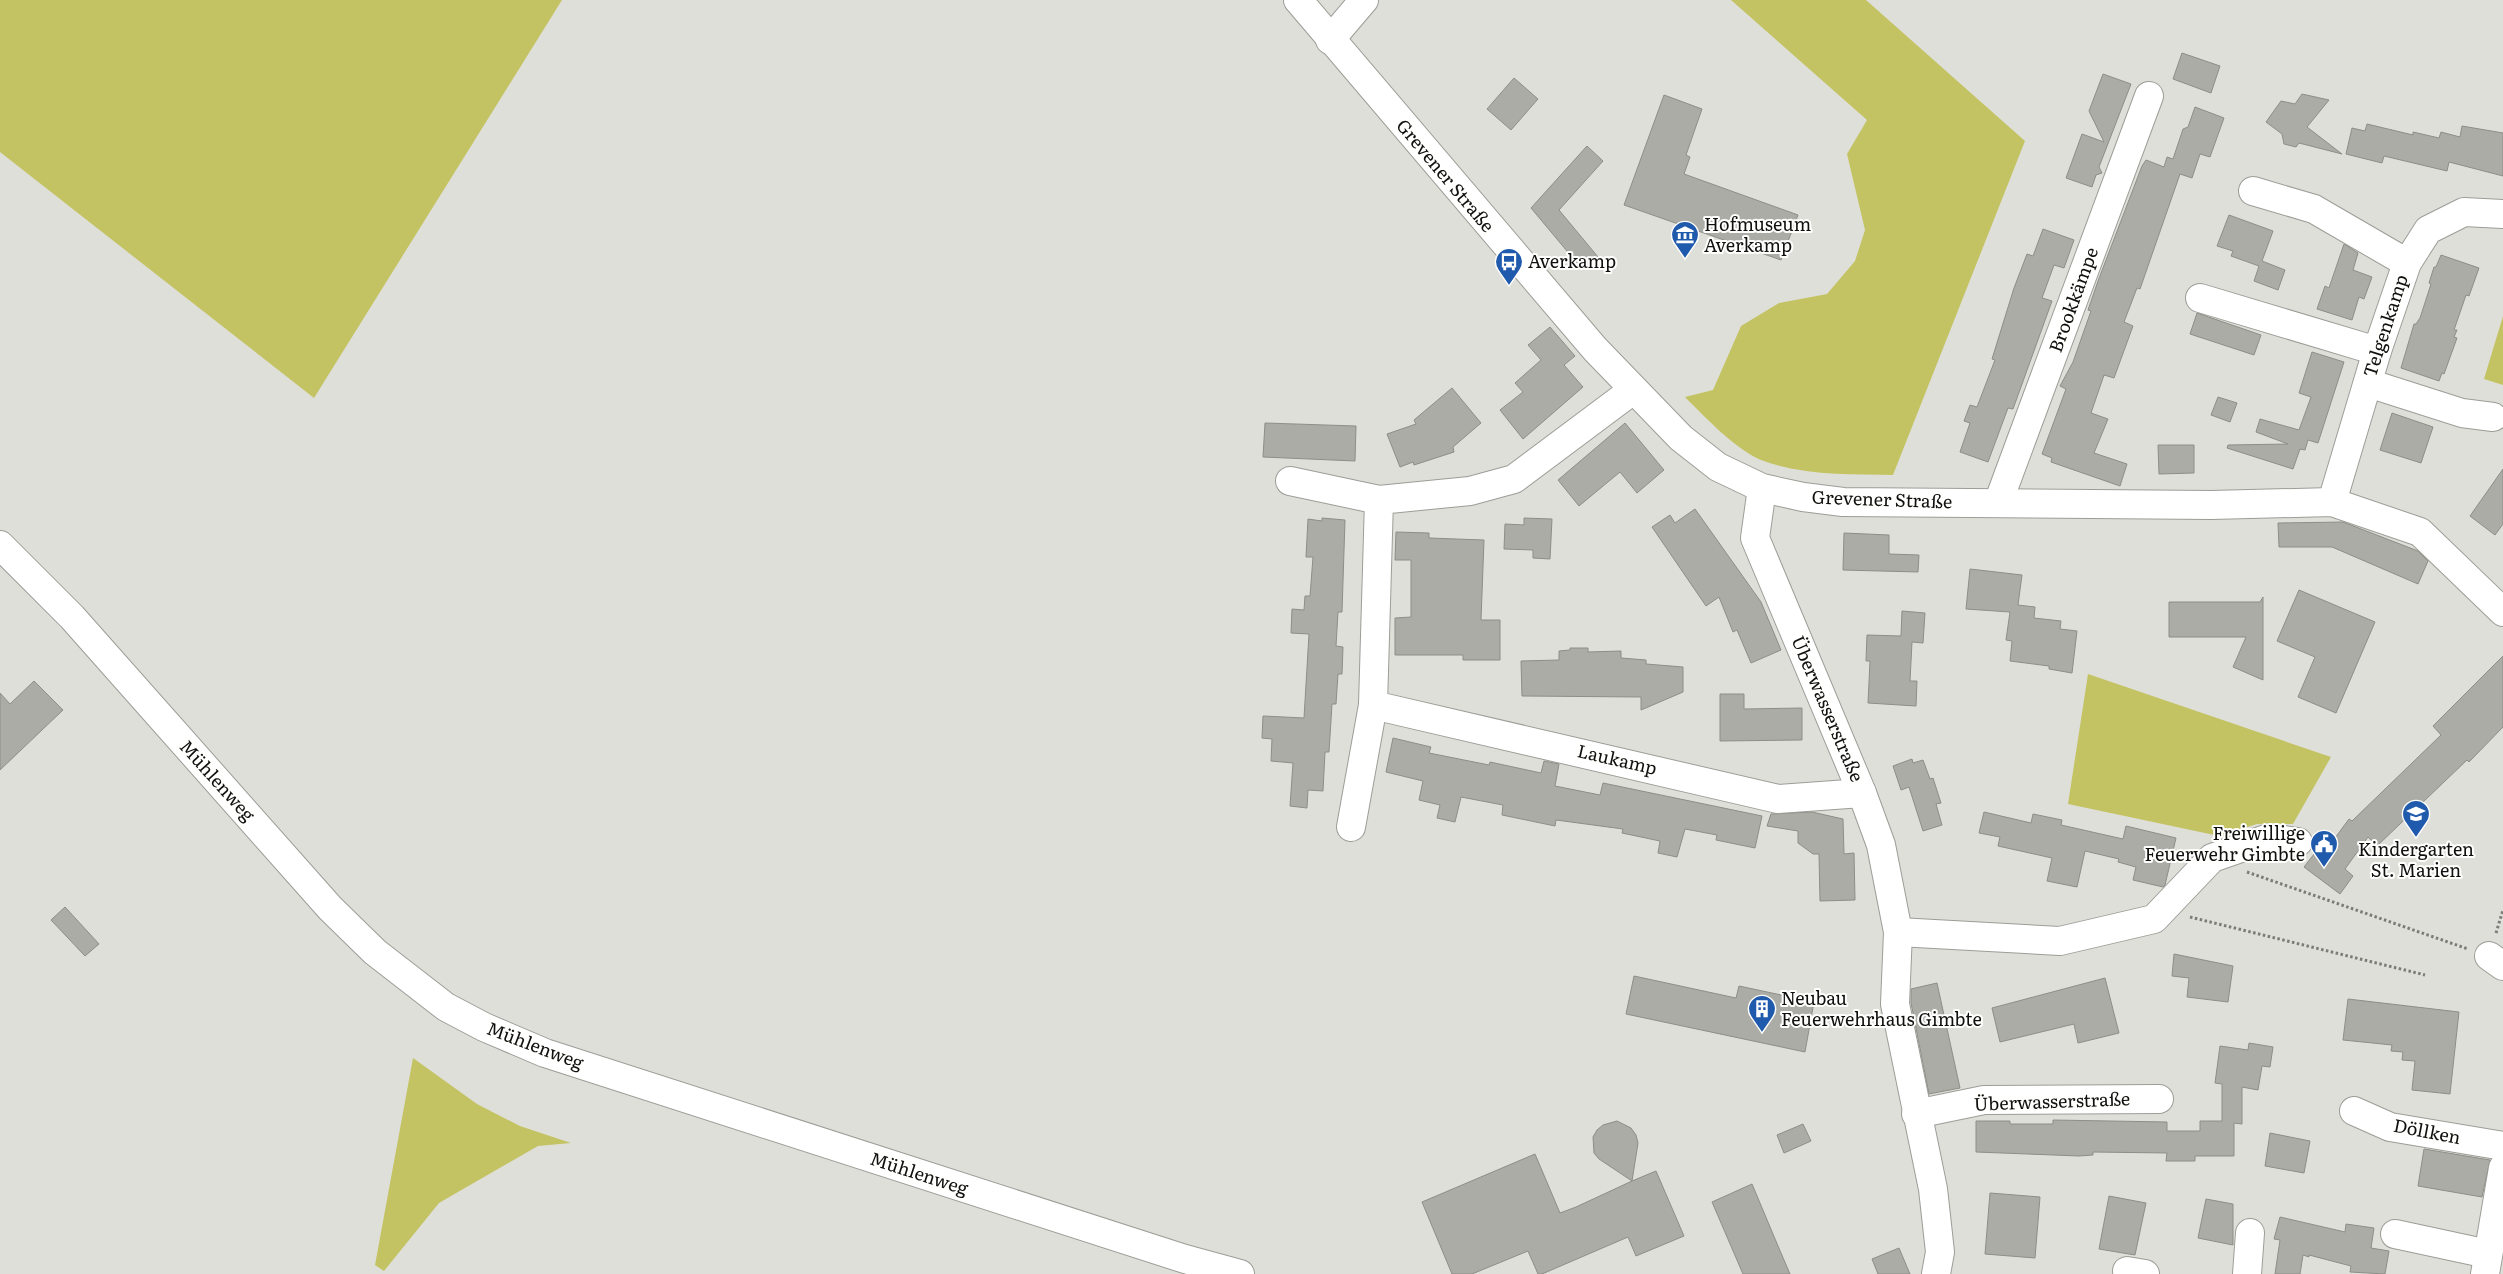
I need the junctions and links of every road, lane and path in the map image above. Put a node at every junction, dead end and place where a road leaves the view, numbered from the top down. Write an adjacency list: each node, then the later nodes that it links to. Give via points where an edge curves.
1 (1298, 0): 3 (street, Grevener Straße)
2 (1364, 0): 3 (street)
3 (1330, 40): 11 (street, Grevener Straße, via 1524,268)
4 (2149, 96): 17 (street, Brookkämpe)
5 (2253, 191): 7 (street, via 2314,209)
6 (2503, 214): 7 (street, Telgenkamp, via 2464,212 2428,230)
7 (2407, 263): 9 (street, Telgenkamp)
8 (2200, 298): 9 (street)
9 (2377, 351): 10 (street, Telgenkamp)
10 (2368, 383): 12 (street, via 2462,413); 16 (street, Telgenkamp)
11 (1633, 390): 14 (street, Grevener Straße, via 1681,438 1718,467); 15 (street, via 1514,479 1470,491)
12 (2493, 417)
13 (1290, 481): 15 (street)
14 (1762, 488): 17 (street, Grevener Straße, via 1843,502); 21 (street, Überwasserstraße, via 1755,538)
15 (1378, 500): 20 (street)
16 (2332, 502): 17 (street, Grevener Straße, via 2211,505); 19 (street, Grevener Straße, via 2420,532)
17 (1998, 503)
18 (0, 545): 38 (street, Mühlenweg, via 72,617 330,908 375,952 446,1006 545,1053 1184,1259)
19 (2503, 612)
20 (1373, 705): 21 (street, Laukamp, via 1778,799); 22 (street)
21 (1862, 793): 27 (street, Überwasserstraße, via 1880,844)
22 (1351, 827)
23 (2298, 842): 26 (street, via 2269,838 2212,858)
24 (2246, 871): 28 (path)
25 (2503, 910): 28 (path)
26 (2160, 913): 27 (street, via 2154,919 2060,941); 29 (path, via 2193,917)
27 (1898, 932): 32 (street, Überwasserstraße, via 1895,1004)
28 (2496, 961)
29 (2425, 975)
30 (2159, 1099): 32 (street, Überwasserstraße, via 1984,1100)
31 (2354, 1111): 33 (street, Döllken, via 2390,1127)
32 (1916, 1114): 39 (street, Überwasserstraße, via 1933,1188 1940,1252)
33 (2503, 1146)
34 (2503, 1168): 37 (street)
35 (2250, 1233): 40 (street)
36 (2395, 1234): 37 (street)
37 (2487, 1264)
38 (1240, 1274)
39 (1936, 1274)
40 (2247, 1274)

